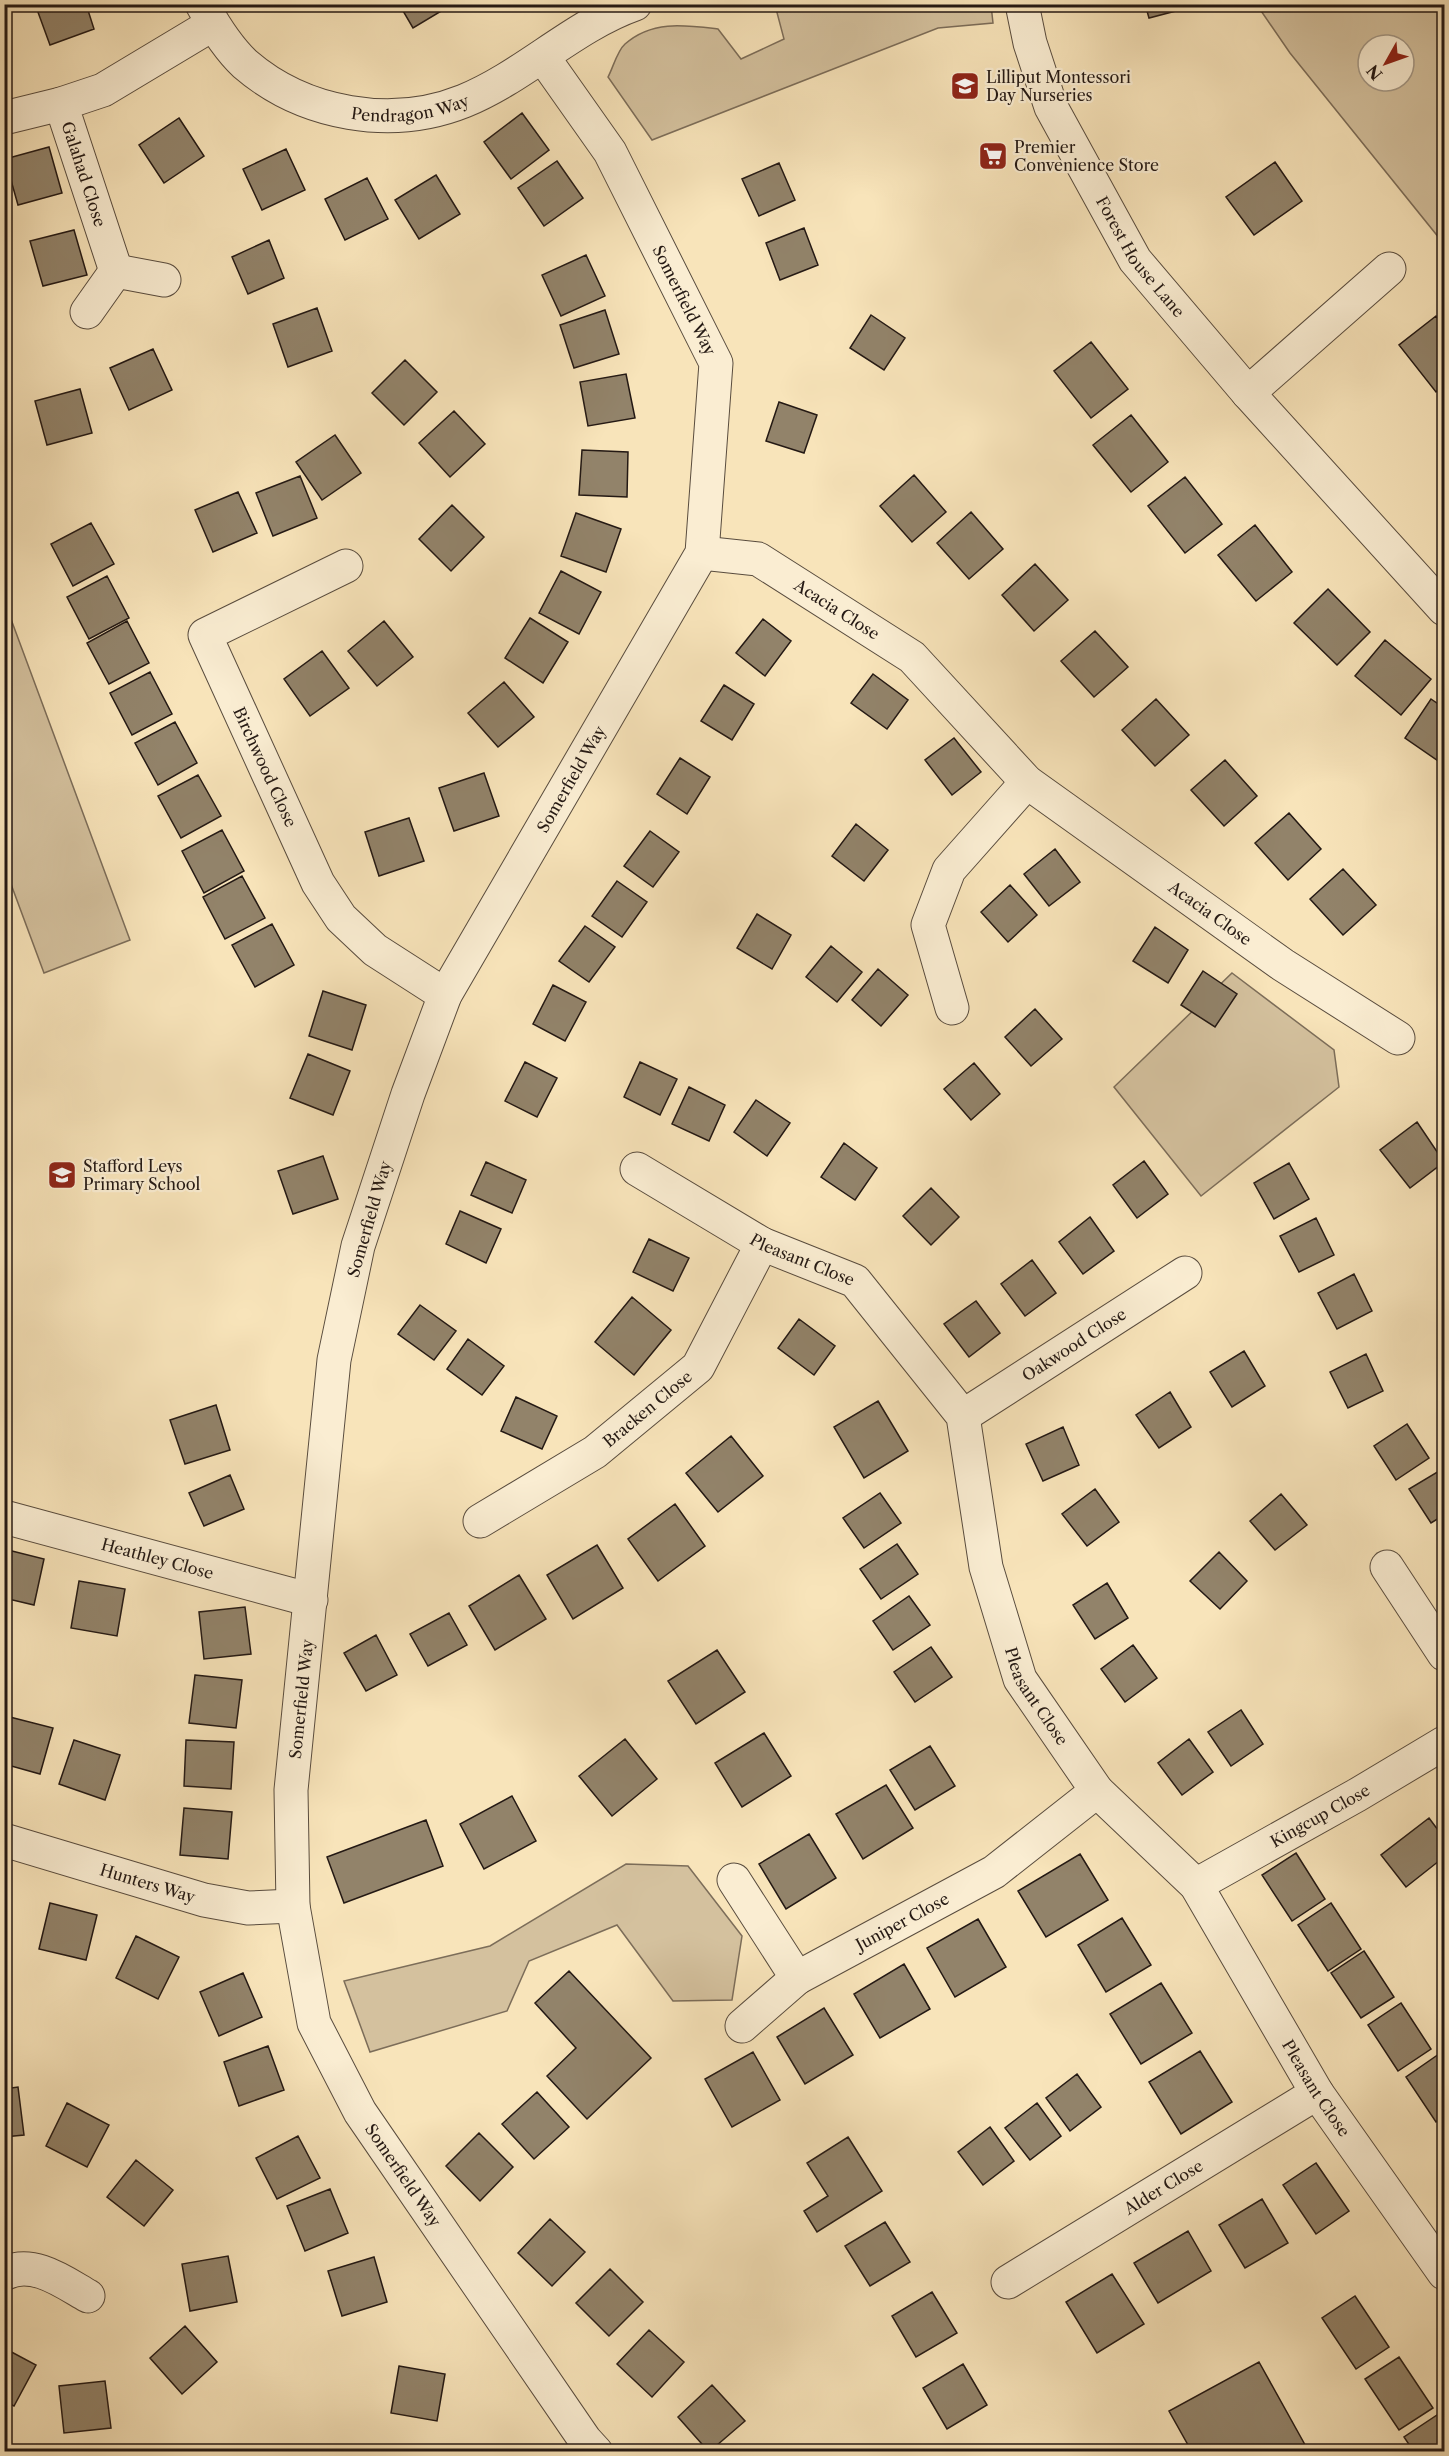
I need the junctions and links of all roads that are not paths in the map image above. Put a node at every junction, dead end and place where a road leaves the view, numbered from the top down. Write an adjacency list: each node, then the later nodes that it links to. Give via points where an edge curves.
1 (635, 4): 4 (street, Pendragon Way, via 609,14)
2 (1022, 4): 11 (street, Forest House Lane, via 1051,107 1135,260)
3 (208, 14): 4 (street, Pendragon Way, via 244,63 283,90 326,108 370,116 423,112 464,101); 5 (street, Galahad Close, via 103,90)
4 (543, 57): 12 (street, Somerfield Way, via 610,152 716,363)
5 (61, 104): 6 (street); 8 (street, Galahad Close)
6 (4, 118)
7 (1389, 269): 11 (street)
8 (116, 271): 9 (street); 10 (street)
9 (164, 279)
10 (87, 312)
11 (1248, 393): 14 (street, Forest House Lane)
12 (702, 553): 15 (street, Acacia Close, via 758,559 912,657); 16 (street, Somerfield Way)
13 (346, 566): 16 (street, Birchwood Close, via 205,635 318,883 341,918 375,950)
14 (1444, 609)
15 (1028, 782): 17 (street, via 949,870 928,925); 18 (street, Acacia Close, via 1283,965)
16 (445, 995): 26 (street, Somerfield Way, via 422,1052 358,1246 334,1360)
17 (952, 1008)
18 (1398, 1038)
19 (637, 1169): 20 (street, Pleasant Close)
20 (762, 1244): 22 (street, Pleasant Close, via 855,1281); 24 (street, Bracken Close, via 698,1367 595,1452)
21 (1185, 1273): 22 (street, Oakwood Close)
22 (963, 1416): 29 (street, Pleasant Close, via 986,1567 1020,1679)
23 (4, 1517): 26 (street, Heathley Close)
24 (480, 1521)
25 (1387, 1567): 27 (street)
26 (311, 1600): 33 (street, Somerfield Way, via 291,1790)
27 (1444, 1654)
28 (1444, 1743): 32 (street, Kingcup Close)
29 (1097, 1791): 32 (street, Pleasant Close); 34 (street, Juniper Close, via 994,1872)
30 (4, 1840): 33 (street, Hunters Way, via 204,1900 248,1908)
31 (734, 1880): 34 (street)
32 (1196, 1885): 36 (street, Pleasant Close)
33 (293, 1906): 41 (street, Somerfield Way, via 314,2023 360,2112)
34 (797, 1978): 35 (street, Juniper Close)
35 (742, 2026)
36 (1317, 2093): 37 (street, Pleasant Close); 39 (street, Alder Close)
37 (1444, 2273)
38 (4, 2274): 40 (street, via 28,2269 49,2274)
39 (1008, 2282)
40 (88, 2296)
41 (584, 2448)

